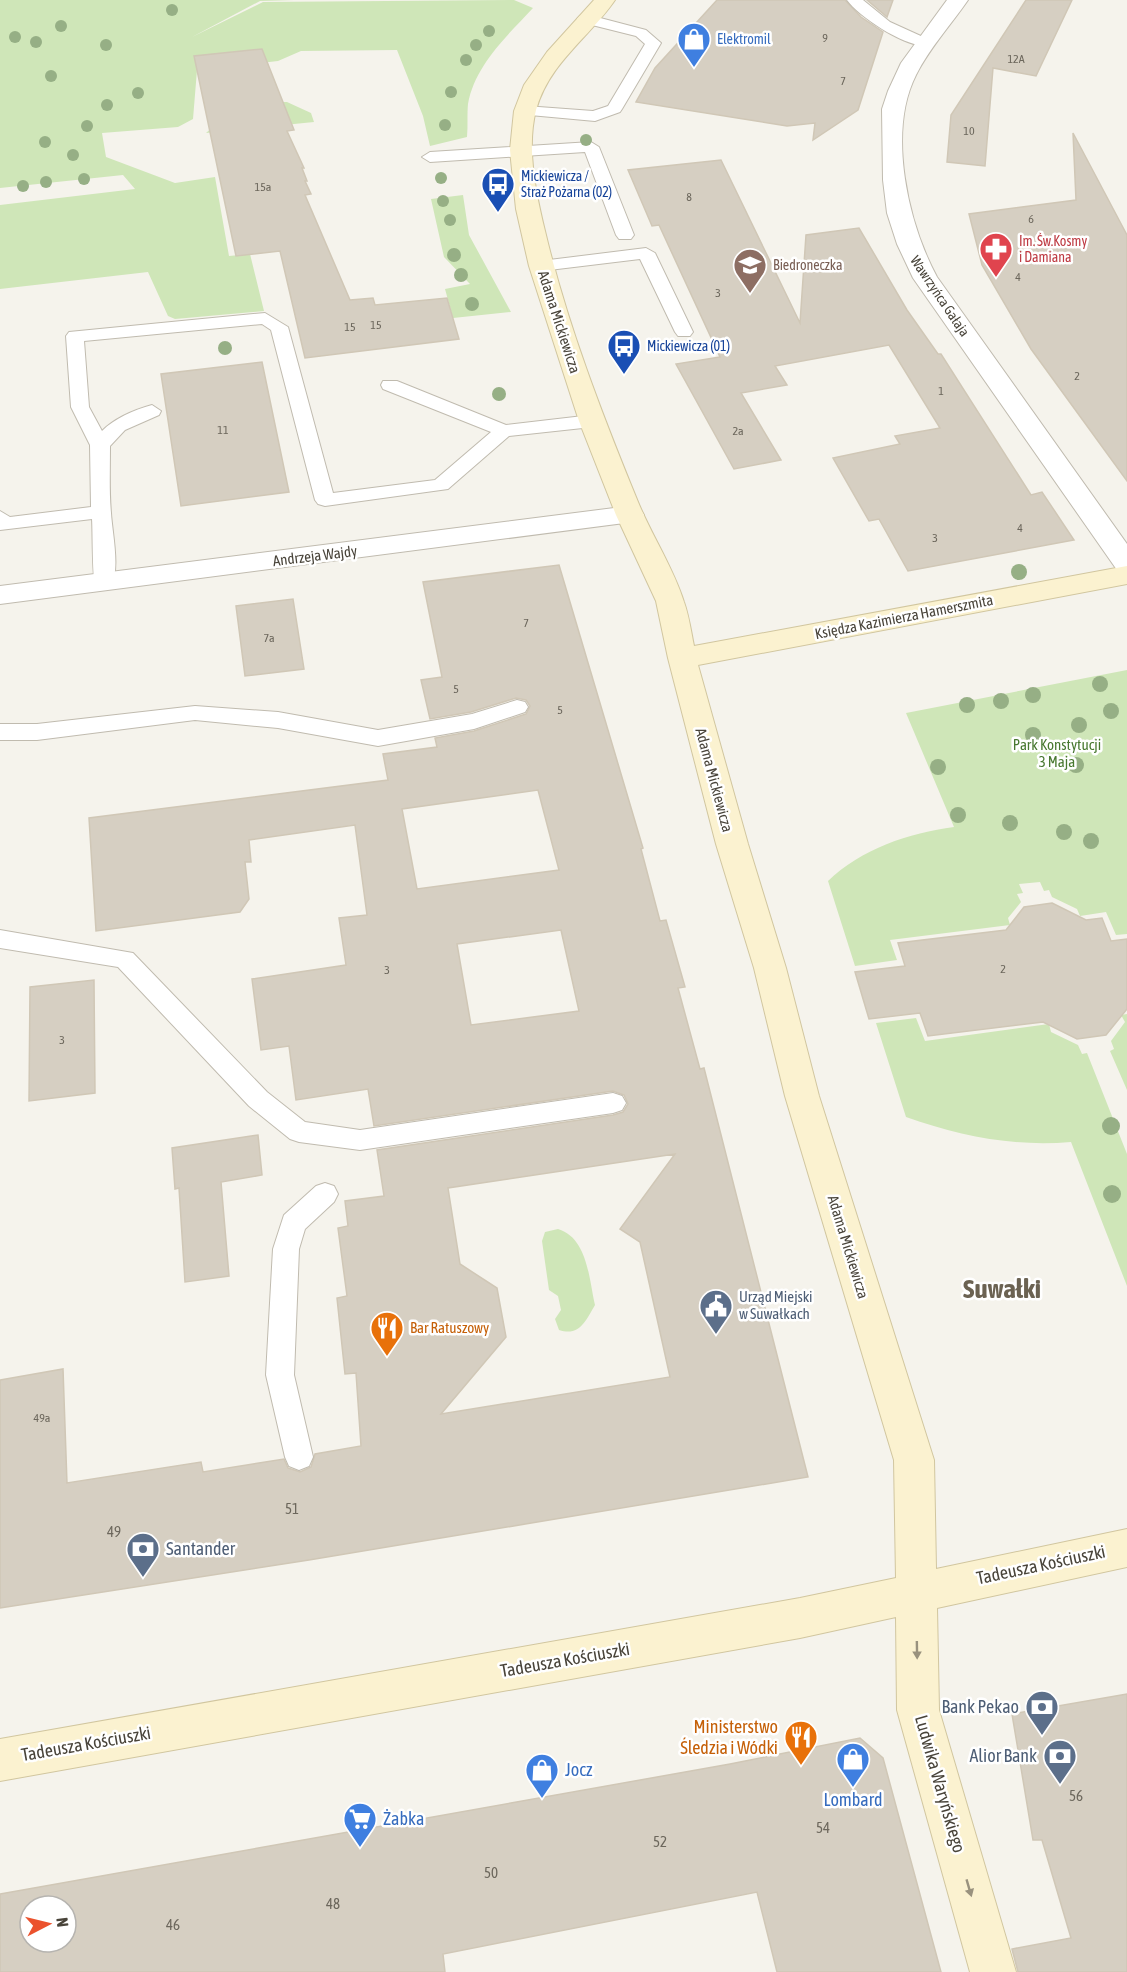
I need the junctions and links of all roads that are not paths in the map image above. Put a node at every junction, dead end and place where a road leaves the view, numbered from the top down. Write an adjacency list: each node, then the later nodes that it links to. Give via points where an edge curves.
1 (605, 0): 4 (street, Adama Mickiewicza)
2 (854, 0): 5 (lane, via 885,25)
3 (957, 0): 5 (street, Wawrzyńca Gałaja)
4 (585, 19): 6 (street, Adama Mickiewicza, via 554,56); 6 (lane, via 641,33 653,43 615,109 595,116)
5 (926, 42): 20 (street, Wawrzyńca Gałaja, via 893,106 893,190 910,251 925,278)
6 (525, 111): 7 (street, Adama Mickiewicza)
7 (521, 150): 8 (lane); 9 (lane, via 591,147); 10 (street, Adama Mickiewicza, via 528,209)
8 (430, 157)
9 (625, 235)
10 (541, 266): 11 (lane, via 646,253); 14 (street, Adama Mickiewicza)
11 (684, 332)
12 (390, 385): 15 (lane)
13 (152, 411): 16 (lane, via 118,426)
14 (592, 421): 15 (lane); 18 (street, Adama Mickiewicza)
15 (504, 431): 16 (lane, via 441,485 325,500 279,327 265,318 75,336 80,407)
16 (100, 445): 17 (lane)
17 (101, 512): 19 (lane, via 1,524); 22 (lane)
18 (630, 515): 22 (street, Andrzeja Wajdy); 24 (street, Adama Mickiewicza, via 670,601)
19 (0, 517)
20 (1127, 564)
21 (1127, 575): 24 (street, Księdza Kazimierza Hamerszmita)
22 (103, 582): 23 (street, Andrzeja Wajdy)
23 (0, 595)
24 (682, 658): 32 (street, Adama Mickiewicza, via 802,1096 914,1460)
25 (517, 707): 26 (lane, via 474,721 378,738 278,720 195,713 38,732)
26 (0, 732)
27 (0, 939): 28 (lane, via 125,959 258,1099 299,1132 360,1140)
28 (613, 1103)
29 (325, 1194): 30 (lane, via 293,1224 286,1249 279,1375)
30 (299, 1457)
31 (1127, 1548): 32 (street, Tadeusza Kościuszki)
32 (917, 1591): 33 (street, Tadeusza Kościuszki, via 800,1618); 34 (street, Ludwika Waryńskiego, one-way to 34, via 918,1710)
33 (0, 1760)
34 (993, 1972)

